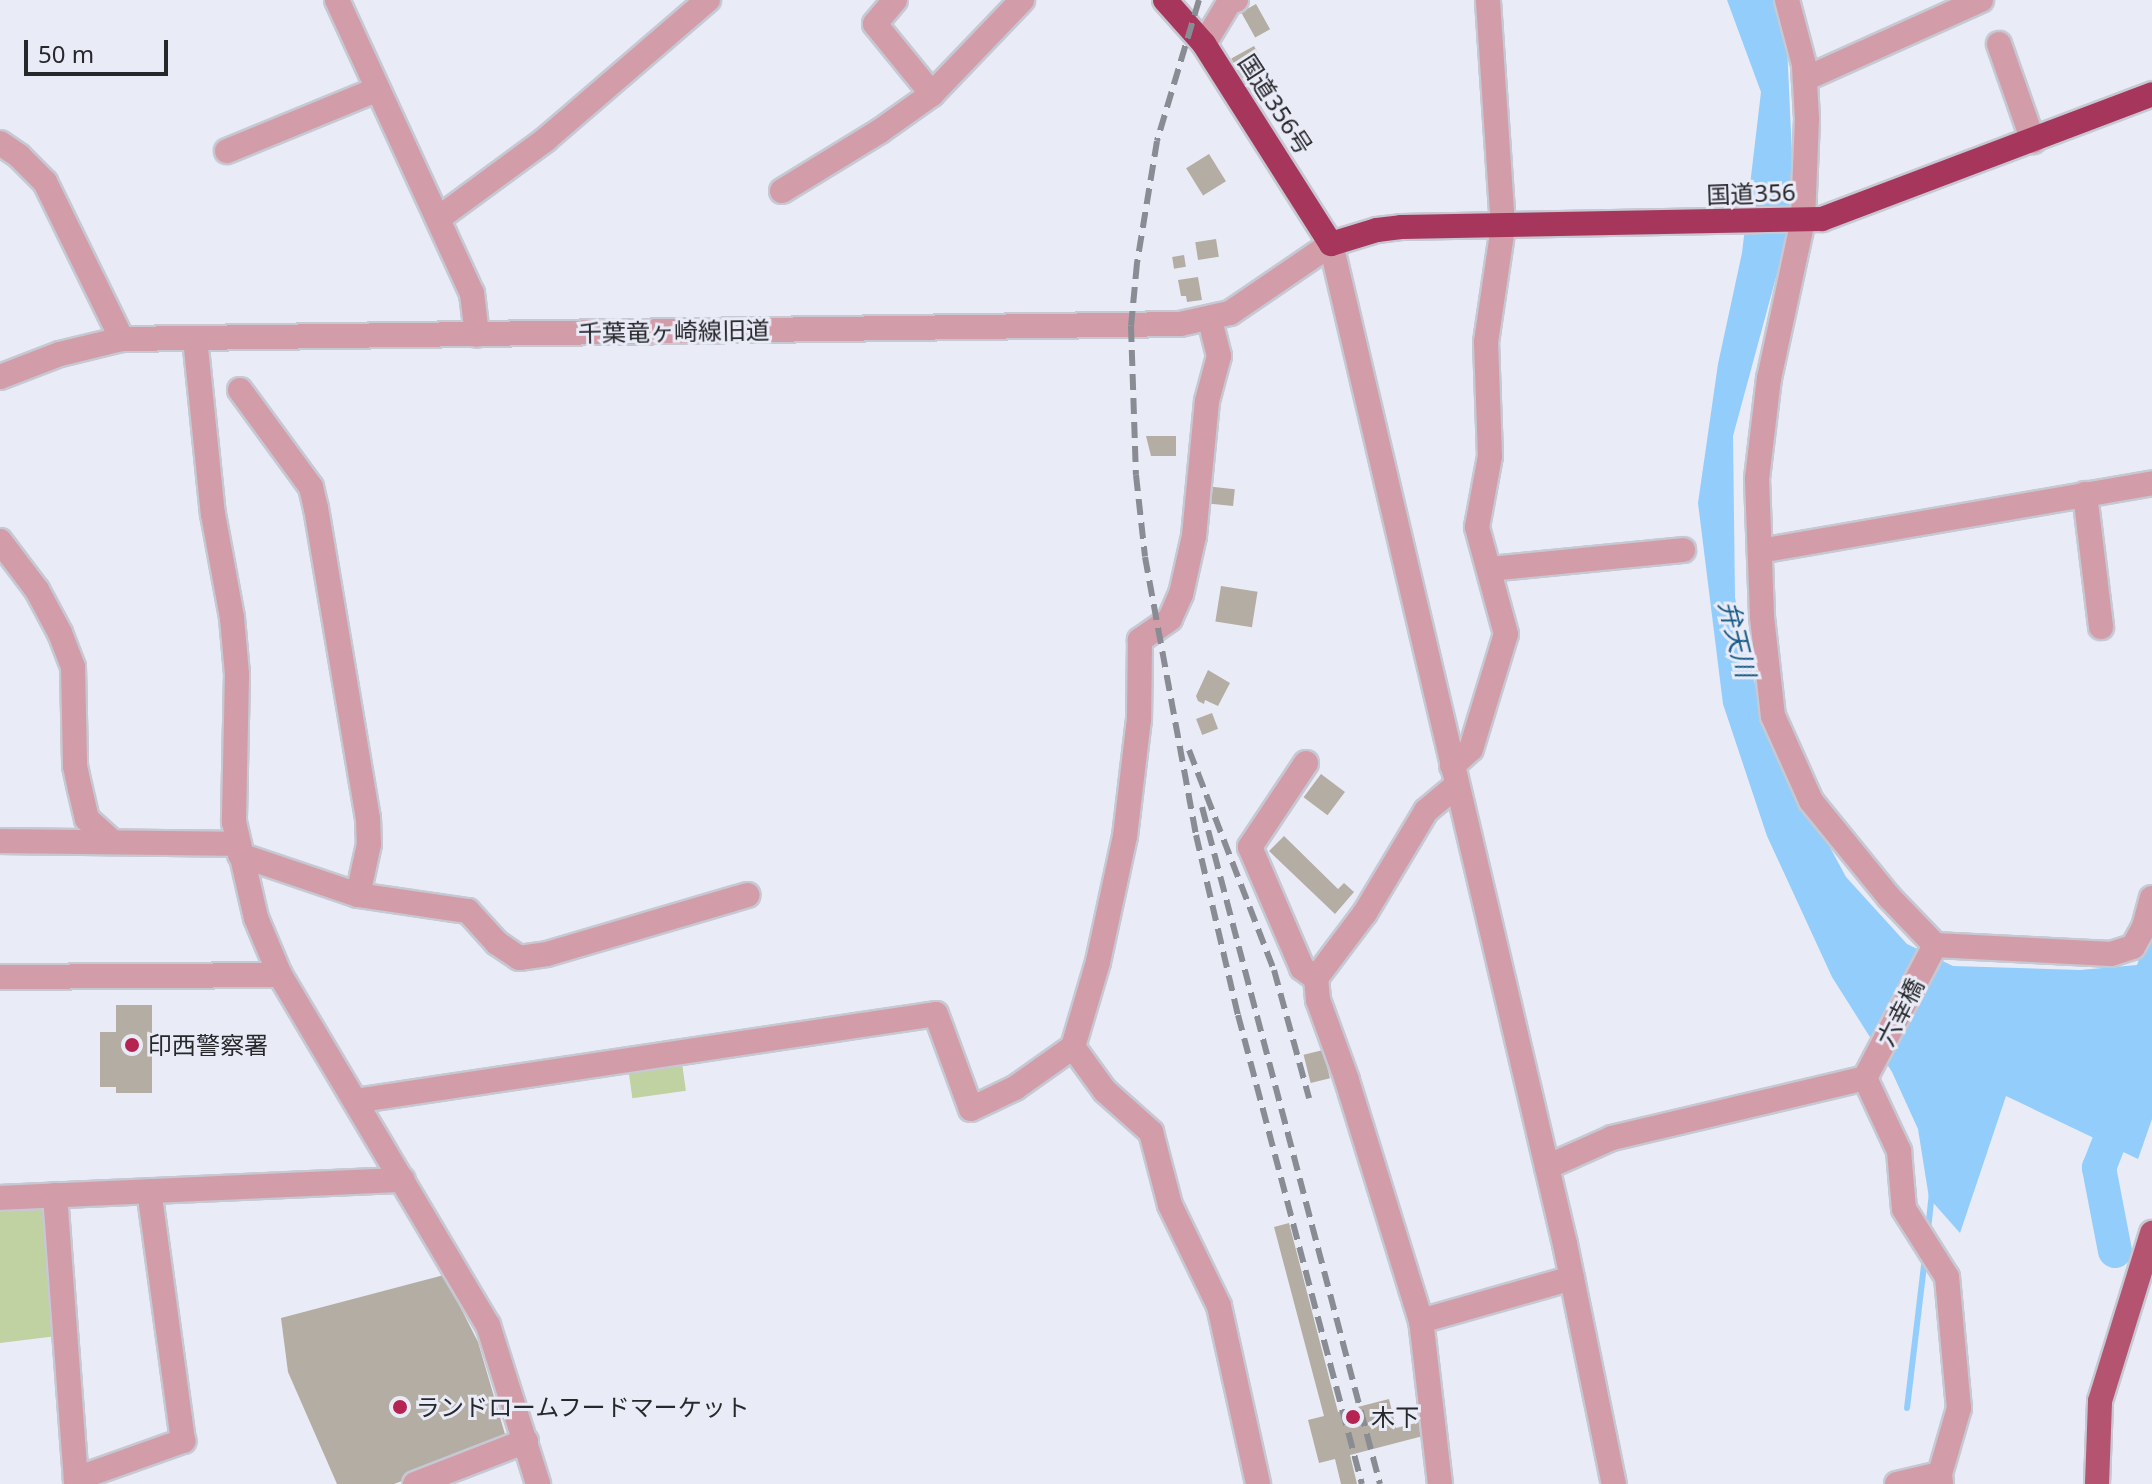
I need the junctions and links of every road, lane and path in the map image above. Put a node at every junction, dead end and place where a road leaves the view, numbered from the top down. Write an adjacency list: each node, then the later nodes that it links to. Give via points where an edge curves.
1 (337, 0): 13 (street)
2 (708, 0): 20 (street, via 545,140)
3 (895, 0): 14 (street, via 875,24)
4 (1022, 0): 14 (street)
5 (1165, 0): 10 (highway, 国道356号)
6 (1236, 0): 10 (street, via 1230,1)
7 (1488, 0): 22 (street)
8 (1787, 0): 12 (street)
9 (1981, 0): 12 (street)
10 (1204, 44): 23 (highway, 国道356号)
11 (1999, 44): 16 (street)
12 (1805, 79): 21 (street)
13 (376, 90): 18 (street); 20 (street)
14 (932, 94): 19 (street)
15 (2152, 94): 16 (highway, 国道356)
16 (2033, 141): 21 (highway, 国道356, via 1836,216)
17 (0, 143): 27 (street, via 45,182)
18 (227, 151)
19 (782, 191)
20 (439, 218): 25 (street, via 472,293)
21 (1799, 220): 22 (highway, 国道356); 34 (street, via 1769,378 1757,479)
22 (1503, 227): 23 (highway, 国道356, via 1401,227); 35 (street, via 1486,342 1490,456 1477,527)
23 (1331, 244): 24 (street, 千葉竜ヶ崎線旧道, via 1244,304); 38 (street)
24 (1210, 320): 25 (street, 千葉竜ヶ崎線旧道, via 1131,326); 49 (street, via 1219,356 1207,401 1194,536 1170,619 1140,640 1139,719 1125,836)
25 (477, 335): 26 (street, 千葉竜ヶ崎線旧道)
26 (195, 338): 27 (street, 千葉竜ヶ崎線旧道); 41 (street, via 237,674 234,822)
27 (122, 339): 28 (street, 千葉竜ヶ崎線旧道, via 60,354)
28 (0, 377)
29 (240, 390): 42 (street, via 311,487 316,508 368,818 369,844)
30 (2152, 483): 31 (street)
31 (2085, 494): 34 (street); 36 (street)
32 (0, 541): 39 (street, via 37,590 73,667 75,766 87,819)
33 (1683, 550): 35 (street)
34 (1760, 551): 45 (street, via 1773,716 1811,801)
35 (1490, 569): 38 (street, via 1506,634 1471,749)
36 (2101, 627)
37 (1306, 763): 48 (street, via 1250,847 1302,968)
38 (1454, 776): 48 (street); 52 (street)
39 (110, 840): 40 (street); 41 (street)
40 (0, 841)
41 (239, 849): 42 (street); 46 (street, via 256,918)
42 (358, 895): 43 (street, via 468,911 519,958)
43 (748, 895)
44 (2152, 898): 45 (street, via 2133,947 2111,954)
45 (1935, 945): 50 (street, 六幸橋)
46 (280, 975): 47 (street); 51 (street)
47 (0, 977)
48 (1316, 978): 59 (street, via 1318,1000)
49 (1073, 1047): 51 (street, via 1015,1088 971,1109 936,1014); 65 (street, via 1105,1091 1151,1132 1170,1205 1219,1306)
50 (1865, 1078): 52 (street, via 1612,1138); 61 (street, via 1899,1151 1904,1209 1947,1277 1959,1408)
51 (355, 1101): 53 (street)
52 (1547, 1167): 58 (street)
53 (403, 1180): 54 (street); 60 (street, via 488,1325)
54 (149, 1191): 55 (street); 62 (street, via 183,1441)
55 (55, 1195): 56 (street); 62 (street)
56 (0, 1198)
57 (2152, 1233): 69 (main road, via 2100,1401)
58 (1572, 1278): 59 (street); 67 (street)
59 (1421, 1321): 66 (street)
60 (526, 1441): 63 (street); 64 (street)
61 (1941, 1479): 68 (street)
62 (76, 1482)
63 (415, 1484)
64 (538, 1484)
65 (1258, 1484)
66 (1440, 1484)
67 (1614, 1484)
68 (1897, 1484)
69 (2097, 1484)

